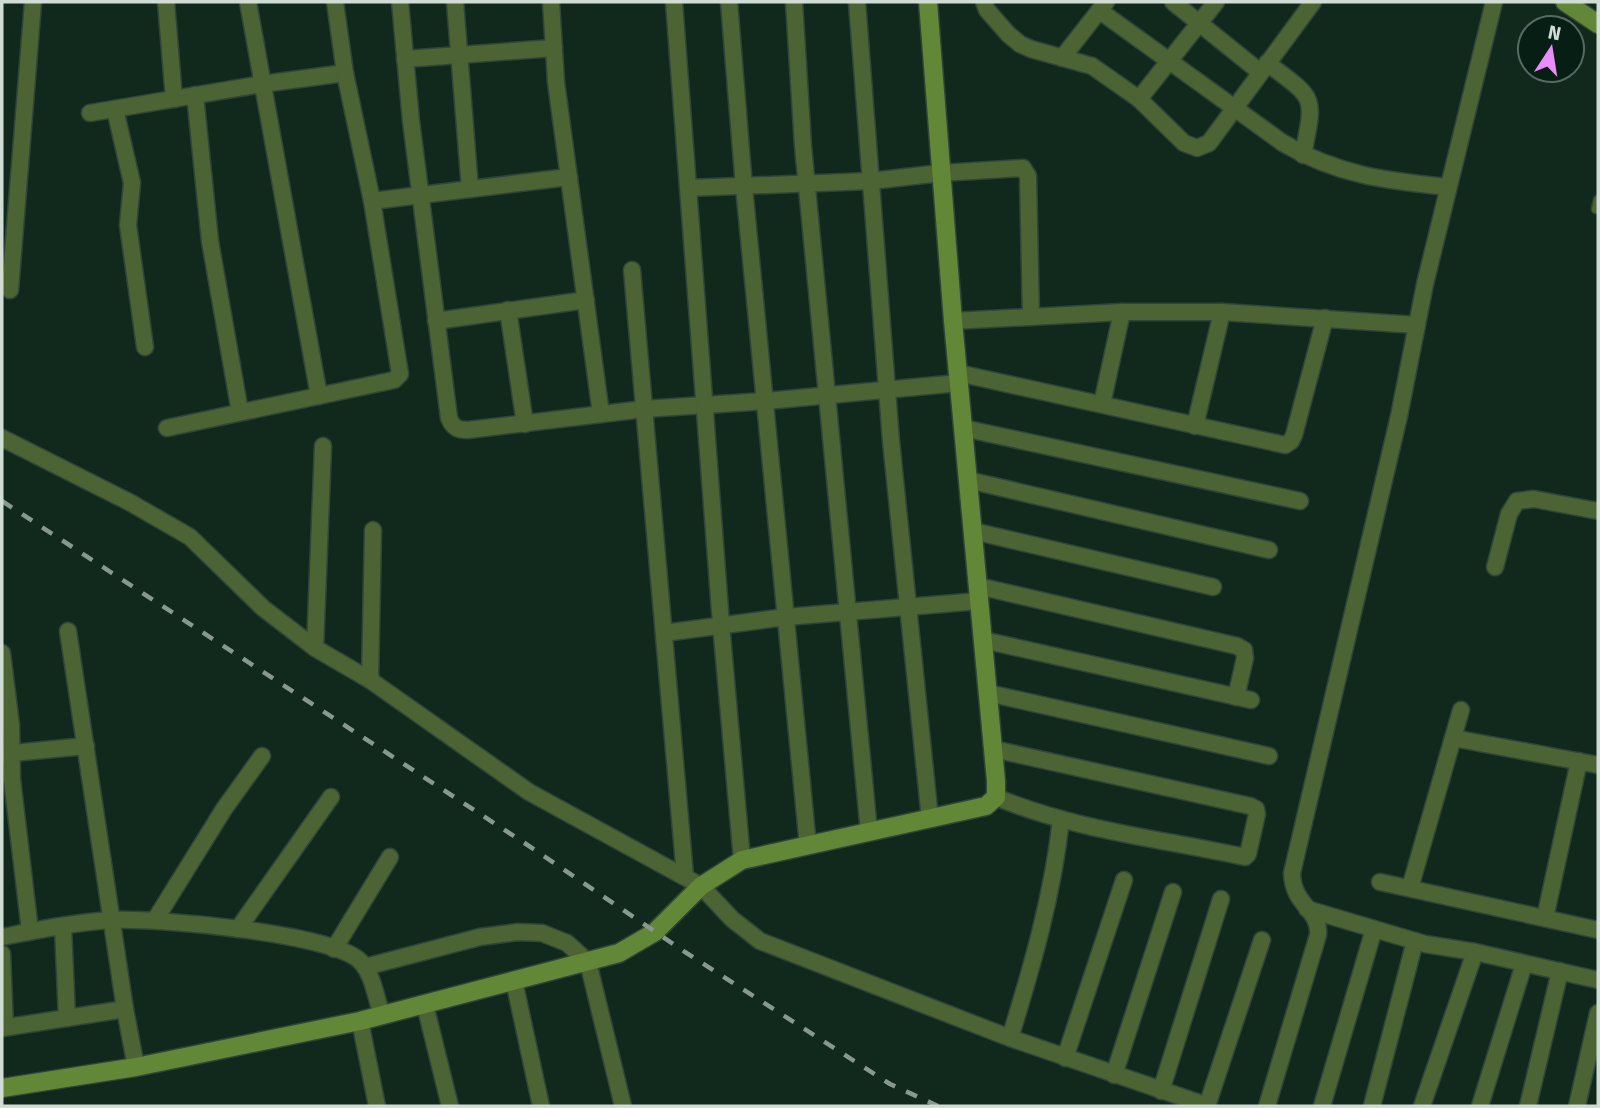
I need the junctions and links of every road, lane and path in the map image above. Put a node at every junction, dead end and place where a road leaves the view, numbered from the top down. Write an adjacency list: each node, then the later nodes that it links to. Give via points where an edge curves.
1 (33, 2): 48 (street)
2 (166, 2): 31 (street)
3 (248, 2): 29 (street)
4 (335, 2): 28 (street)
5 (400, 2): 25 (street)
6 (455, 2): 23 (street)
7 (551, 2): 22 (street)
8 (674, 2): 44 (street)
9 (729, 2): 41 (street)
10 (794, 2): 40 (street)
11 (857, 2): 39 (street)
12 (928, 2): 37 (street)
13 (984, 2): 24 (street, via 1020,44)
14 (1173, 2): 20 (street)
15 (1216, 2): 20 (street)
16 (1312, 2): 27 (street)
17 (1494, 2): 42 (street)
18 (1565, 2): 21 (street)
19 (1103, 6): 24 (street); 26 (street)
20 (1200, 23): 26 (street); 27 (street)
21 (1598, 24)
22 (554, 48): 23 (street); 38 (street)
23 (459, 56): 25 (street); 43 (street)
24 (1062, 58): 32 (street, via 1092,66)
25 (405, 59): 45 (street)
26 (1171, 62): 32 (street); 33 (street)
27 (1264, 67): 33 (street); 36 (street, via 1308,97 1311,113)
28 (345, 74): 29 (street); 46 (street)
29 (262, 84): 30 (street); 62 (street)
30 (195, 95): 31 (street); 67 (street, via 210,241)
31 (174, 99): 34 (street)
32 (1139, 99): 33 (street, via 1184,144 1197,148 1209,143)
33 (1234, 107): 36 (street)
34 (115, 109): 35 (street); 58 (street, via 132,183 128,225)
35 (90, 114)
36 (1303, 155): 42 (street, via 1356,175)
37 (941, 173): 39 (street); 53 (street, via 1027,171); 56 (street)
38 (569, 177): 43 (street); 49 (street)
39 (871, 181): 40 (street); 60 (street)
40 (807, 185): 41 (street); 61 (street)
41 (744, 187): 44 (street); 63 (street)
42 (1448, 187): 57 (street)
43 (470, 188): 45 (street)
44 (688, 188): 65 (street)
45 (420, 194): 46 (street); 55 (street)
46 (372, 201): 62 (street, via 400,374 394,380)
47 (632, 270): 66 (street)
48 (10, 290)
49 (586, 300): 50 (street); 68 (street)
50 (508, 310): 55 (street); 69 (street)
51 (1122, 312): 52 (street); 53 (street); 64 (street)
52 (1223, 312): 54 (street); 70 (street)
53 (1031, 317): 56 (street)
54 (1325, 318): 57 (street); 70 (street, via 1288,444)
55 (436, 321): 69 (street, via 453,426 468,430)
56 (953, 321): 59 (street)
57 (1417, 326): 119 (street, via 1292,873 1294,893)
58 (145, 347)
59 (958, 378): 60 (street); 64 (street); 72 (street)
60 (887, 390): 61 (street); 84 (street)
61 (825, 394): 63 (street); 85 (street)
62 (319, 396): 67 (street)
63 (766, 401): 65 (street); 86 (street)
64 (1102, 404): 70 (street)
65 (704, 405): 66 (street); 87 (street)
66 (644, 409): 68 (street); 89 (street)
67 (240, 412): 71 (street)
68 (601, 414): 69 (street)
69 (525, 424)
70 (1195, 426)
71 (167, 428)
72 (963, 428): 75 (street); 76 (street)
73 (2, 438): 91 (street, via 190,537 262,608)
74 (323, 446): 91 (street)
75 (968, 480): 79 (street); 80 (street)
76 (1300, 501)
77 (1598, 511): 81 (street, via 1534,499 1517,501 1508,514)
78 (373, 530): 93 (street)
79 (973, 531): 82 (street); 83 (street)
80 (1269, 550)
81 (1495, 567)
82 (1213, 587)
83 (979, 594): 84 (street); 90 (street); 90 (street, via 1237,646 1244,650 1244,699)
84 (907, 608): 85 (street); 106 (street)
85 (846, 613): 86 (street); 108 (street)
86 (786, 617): 87 (street); 109 (street)
87 (722, 624): 89 (street); 111 (street)
88 (68, 631): 97 (street)
89 (664, 633): 112 (street)
90 (983, 640): 94 (street)
91 (315, 648): 93 (street)
92 (2, 653): 99 (street)
93 (370, 680): 112 (street, via 529,792)
94 (988, 694): 98 (street); 100 (street)
95 (1461, 710): 96 (street)
96 (1453, 738): 102 (street); 116 (street)
97 (86, 746): 99 (street); 121 (street)
98 (993, 748): 105 (street); 107 (street, via 1257,811 1245,857)
99 (7, 753): 127 (street)
100 (1269, 756)
101 (262, 757): 122 (street)
102 (1579, 761): 103 (street); 120 (street)
103 (1598, 765)
104 (331, 797): 124 (street)
105 (996, 797): 106 (street, via 986,806); 107 (street)
106 (930, 818): 108 (street)
107 (1060, 819): 147 (street, via 1055,867)
108 (869, 832): 109 (street)
109 (808, 846): 111 (street)
110 (390, 858): 131 (street)
111 (742, 860): 115 (street)
112 (685, 876): 115 (street)
113 (1124, 880): 148 (street)
114 (1380, 882): 116 (street)
115 (701, 886): 134 (street, via 656,932 620,953); 147 (street, via 760,941)
116 (1410, 888): 120 (street)
117 (1173, 892): 150 (street)
118 (1222, 900): 152 (street)
119 (1307, 909): 125 (street); 158 (street, via 1318,922 1318,935)
120 (1545, 918): 126 (street)
121 (111, 920): 122 (street); 123 (street); 141 (street)
122 (155, 920): 124 (street)
123 (63, 927): 127 (street); 144 (street)
124 (238, 929): 131 (street)
125 (1374, 929): 130 (street); 159 (street)
126 (1598, 930)
127 (30, 931): 128 (street)
128 (2, 937)
129 (1262, 940): 157 (street)
130 (1415, 941): 132 (street); 160 (street)
131 (334, 948): 136 (street)
132 (1475, 953): 135 (street); 161 (street)
133 (2, 954): 146 (street)
134 (588, 962): 136 (street, via 567,943 542,933 518,932 467,940); 139 (street); 156 (street)
135 (1524, 964): 137 (street); 162 (street)
136 (365, 967): 143 (street)
137 (1560, 971): 138 (street); 163 (street)
138 (1598, 980)
139 (514, 981): 140 (street); 155 (street)
140 (425, 1005): 143 (street); 154 (street)
141 (125, 1009): 144 (street); 149 (street)
142 (1598, 1013): 164 (street)
143 (382, 1015): 145 (street)
144 (67, 1017): 146 (street)
145 (360, 1021): 149 (street); 153 (street)
146 (3, 1027)
147 (1010, 1038): 148 (street)
148 (1065, 1058): 150 (street)
149 (136, 1067): 151 (street)
150 (1114, 1075): 152 (street)
151 (2, 1088)
152 (1161, 1091): 157 (street)
153 (377, 1106)
154 (450, 1106)
155 (541, 1106)
156 (622, 1106)
157 (1208, 1106)
158 (1267, 1106)
159 (1322, 1106)
160 (1372, 1106)
161 (1422, 1106)
162 (1480, 1106)
163 (1528, 1106)
164 (1577, 1106)

